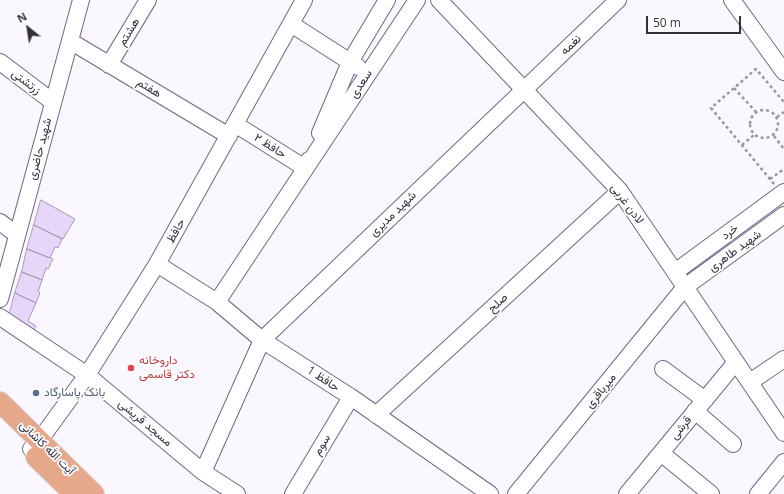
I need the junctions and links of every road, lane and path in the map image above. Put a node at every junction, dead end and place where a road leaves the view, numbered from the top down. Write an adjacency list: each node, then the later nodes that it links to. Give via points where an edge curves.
1 (148, 0): 13 (street, هشتم)
2 (304, 0): 9 (street, حافظ)
3 (387, 0): 12 (street, سعدی)
4 (417, 0): 15 (street, سعدی)
5 (439, 0): 17 (street, لادن غربی)
6 (618, 0): 17 (street, نغمه)
7 (732, 0): 14 (street)
8 (79, 1): 10 (street, شهید حاضری)
9 (291, 24): 12 (street); 23 (street, حافظ)
10 (70, 41): 13 (street, هفتم); 18 (street, شهید حاضری)
11 (0, 62): 18 (street, زرتشتی)
12 (350, 62): 15 (street); 28 (street, سعدی)
13 (110, 65): 23 (street, هفتم)
14 (784, 71)
15 (368, 74): 28 (street, سعدی)
16 (734, 88): 19 (path, via 756,70); 20 (path); 26 (path, via 711,108)
17 (524, 89): 31 (street, لادن غربی); 42 (street, شهید مدیری)
18 (53, 102): 35 (street, شهید حاضری)
19 (784, 102)
20 (756, 112): 22 (path, via 770,110); 24 (path, via 751,116 749,126)
21 (784, 112): 22 (path)
22 (777, 117): 25 (path, via 779,127)
23 (232, 130): 28 (street, حافظ ۲); 36 (street, حافظ)
24 (754, 135): 25 (path, via 764,139); 26 (path)
25 (774, 136): 27 (path)
26 (742, 145): 30 (path)
27 (784, 149)
28 (305, 168): 40 (street, سعدی)
29 (784, 169): 30 (path)
30 (770, 179): 32 (path)
31 (620, 191): 37 (street, لادن غربی); 51 (street, صلح)
32 (783, 193): 37 (street, خرد)
33 (784, 215): 38 (street, شهید طاهری)
34 (0, 222): 35 (street)
35 (17, 235): 39 (street, شهید حاضری)
36 (157, 264): 40 (street, حافظ 1); 46 (street, حافظ)
37 (675, 272): 38 (street, لادن غربی)
38 (686, 287): 44 (street, لادن غربی); 64 (street, میرباقری)
39 (0, 299)
40 (217, 302): 42 (street, حافظ 1)
41 (0, 317): 46 (street, مسجد قریشی)
42 (262, 340): 48 (street, حافظ 1); 58 (street)
43 (784, 359): 47 (street)
44 (736, 362): 47 (street, لادن غربی); 50 (street, قرشی)
45 (663, 369): 50 (street)
46 (87, 375): 55 (street, حافظ); 58 (street, مسجد قریشی)
47 (750, 382): 53 (street, لادن غربی)
48 (351, 397): 51 (street, حافظ 1); 62 (street, سوم)
49 (0, 402): 55 (main road, آیت الله کاشانی)
50 (700, 406): 54 (street); 56 (street, قرشی)
51 (376, 415): 63 (street, حافظ 1)
52 (0, 422): 55 (main road, آیت الله کاشانی)
53 (784, 433)
54 (733, 444)
55 (34, 446): 59 (main road, آیت الله کاشانی); 60 (main road, آیت الله کاشانی)
56 (661, 453): 65 (street, قرشی); 66 (street)
57 (784, 462): 67 (street)
58 (203, 472): 61 (street, مسجد قریشی)
59 (67, 491)
60 (94, 494)
61 (237, 494)
62 (293, 494)
63 (490, 494)
64 (516, 494)
65 (627, 494)
66 (711, 494)
67 (758, 494)

